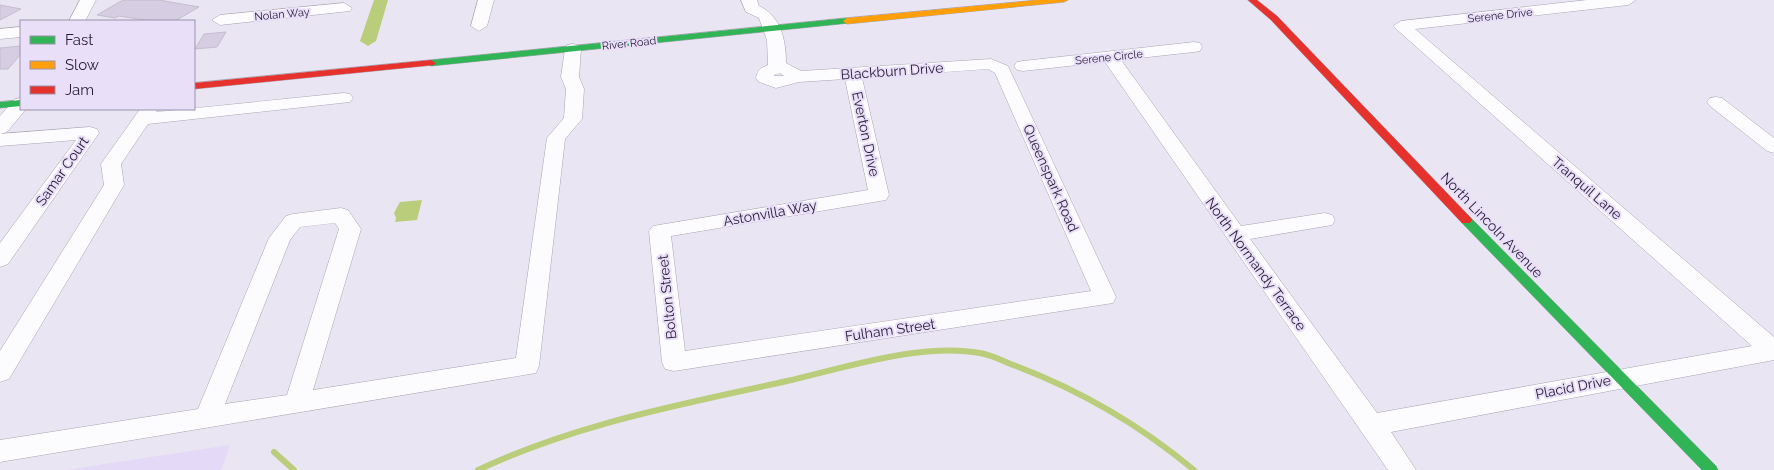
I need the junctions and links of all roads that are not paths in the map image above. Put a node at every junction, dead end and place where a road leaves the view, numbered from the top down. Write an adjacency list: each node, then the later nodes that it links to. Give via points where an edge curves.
1 (88, 0): 13 (street)
2 (287, 0): 10 (street)
3 (486, 0): 15 (street)
4 (749, 0): 11 (street, via 752,9)
5 (1064, 0): 11 (main road, River Road)
6 (1252, 0): 46 (main road, North Lincoln Avenue, via 1274,18 1453,207)
7 (1628, 0): 8 (street, Serene Drive)
8 (1561, 4): 16 (street, Serene Drive)
9 (344, 8): 10 (street, Nolan Way)
10 (280, 14): 14 (street, Nolan Way)
11 (772, 14): 12 (main road, River Road); 20 (main road, River Road); 24 (street, Blackburn Drive, via 777,68 790,69 794,72 793,77)
12 (746, 17)
13 (78, 20)
14 (220, 20)
15 (479, 26)
16 (1401, 26): 43 (street, Tranquil Lane)
17 (20, 32): 18 (street)
18 (0, 34)
19 (1194, 47): 21 (street, Serene Circle)
20 (573, 49): 25 (main road, River Road); 47 (street, via 570,77 575,89 573,119 556,138 527,366)
21 (1110, 57): 23 (street, Serene Circle); 40 (street, North Normandy Terrace)
22 (990, 64): 24 (street, Blackburn Drive); 42 (street, Queenspark Road, via 1002,70)
23 (1023, 66)
24 (854, 74): 37 (street, Everton Drive)
25 (195, 86)
26 (344, 98): 31 (street)
27 (1716, 102): 36 (street)
28 (20, 103): 30 (main road)
29 (20, 104): 34 (street)
30 (0, 106)
31 (195, 110)
32 (195, 110): 33 (street)
33 (145, 114): 45 (street, via 111,164 114,185)
34 (0, 128)
35 (0, 140): 41 (street, Samar Court, via 90,133)
36 (1774, 147)
37 (879, 194): 39 (street, Astonvilla Way)
38 (1325, 220): 40 (street)
39 (660, 231): 44 (street, Bolton Street)
40 (1234, 234): 49 (street, North Normandy Terrace)
41 (0, 259)
42 (1105, 298): 44 (street, Fulham Street)
43 (1774, 351): 46 (street, Placid Drive)
44 (674, 362)
45 (0, 372)
46 (1622, 378): 49 (street, Placid Drive); 52 (main road, North Lincoln Avenue)
47 (297, 403): 48 (street); 48 (street, via 350,229 341,214 293,221 280,238)
48 (206, 417): 50 (street)
49 (1372, 426): 51 (street, North Normandy Terrace)
50 (0, 451)
51 (1404, 470)
52 (1711, 470)

